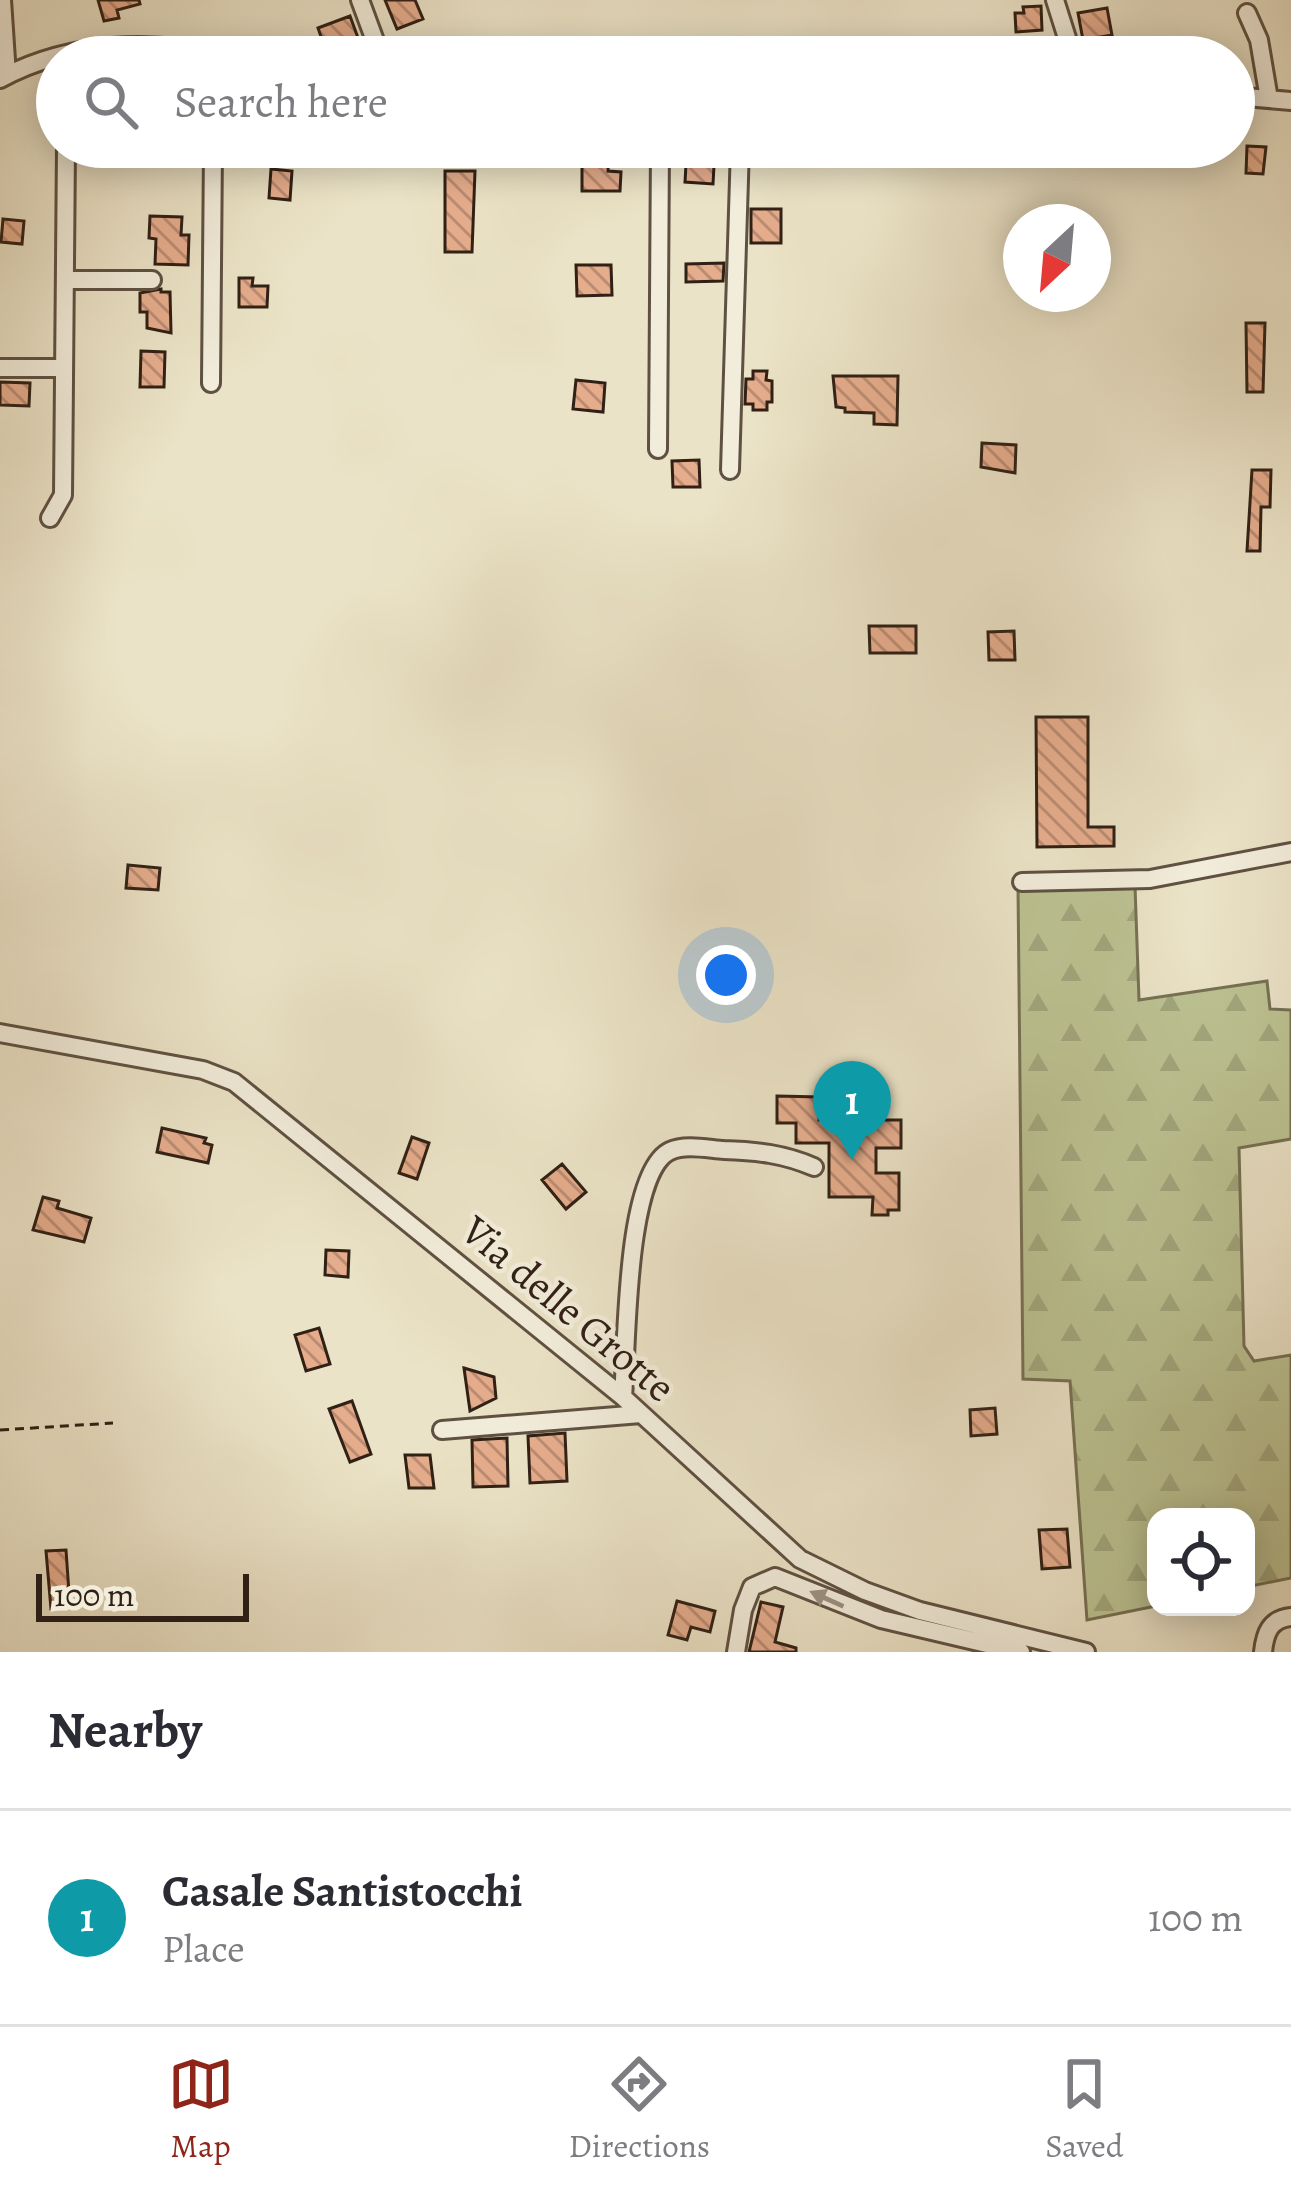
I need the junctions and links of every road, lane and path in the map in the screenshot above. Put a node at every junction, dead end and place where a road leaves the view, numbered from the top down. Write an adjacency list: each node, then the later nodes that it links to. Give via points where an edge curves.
1 (2, 0): 8 (street)
2 (360, 0): 5 (street)
3 (1055, 0): 6 (street)
4 (1247, 13): 10 (street)
5 (373, 36)
6 (1066, 36)
7 (36, 66): 8 (street)
8 (3, 77)
9 (1255, 98): 10 (street)
10 (1269, 99): 11 (street)
11 (1291, 101)
12 (66, 168): 16 (street)
13 (213, 168): 20 (street)
14 (660, 168): 21 (street)
15 (739, 168): 22 (street)
16 (65, 280): 17 (street); 19 (street)
17 (152, 280)
18 (0, 368): 19 (street)
19 (64, 368): 23 (street, via 64,495)
20 (211, 382)
21 (658, 448)
22 (730, 470)
23 (50, 518)
24 (1291, 852): 25 (street, via 1150,879)
25 (1022, 882)
26 (0, 1033): 28 (street, Via delle Grotte, via 234,1082)
27 (814, 1167): 28 (street, via 766,1152 679,1148 654,1164 636,1220)
28 (623, 1397): 29 (street, Via delle Grotte)
29 (641, 1414): 32 (street); 36 (street, Via delle Grotte, via 817,1570 939,1617)
30 (113, 1423): 31 (path)
31 (0, 1430)
32 (442, 1430)
33 (1291, 1617): 37 (street, via 1272,1624)
34 (736, 1652): 35 (street, one-way to 34, via 881,1619 775,1577 752,1587)
35 (1021, 1652)
36 (1086, 1652)
37 (1263, 1652)

